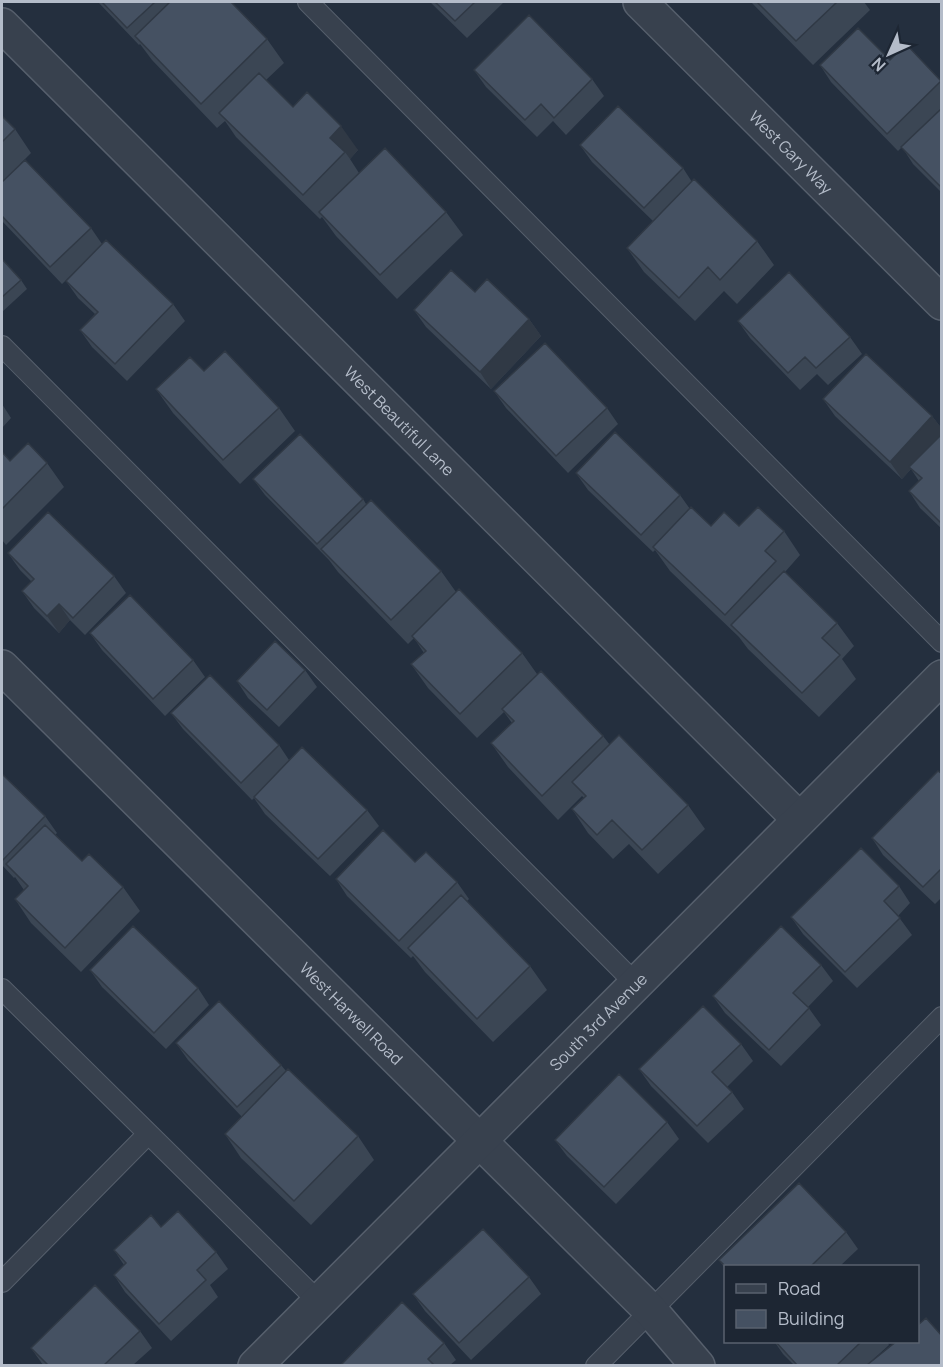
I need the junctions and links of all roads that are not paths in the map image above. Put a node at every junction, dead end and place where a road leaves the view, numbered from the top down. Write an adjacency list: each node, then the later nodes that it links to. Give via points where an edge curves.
1 (308, 2): 6 (lane)
2 (640, 2): 4 (street, West Gary Way)
3 (2, 25): 9 (street, West Beautiful Lane)
4 (942, 303)
5 (2, 346): 10 (lane)
6 (942, 642)
7 (2, 667): 14 (street, West Harwell Road)
8 (942, 677): 9 (street, South 3rd Avenue)
9 (798, 818): 10 (street, South 3rd Avenue)
10 (635, 983): 14 (street, South 3rd Avenue)
11 (2, 989): 13 (lane)
12 (942, 1017): 17 (lane)
13 (147, 1135): 15 (lane); 16 (lane)
14 (479, 1140): 16 (street, South 3rd Avenue); 17 (street, West Harwell Road)
15 (2, 1282)
16 (319, 1302): 18 (street, South 3rd Avenue)
17 (651, 1311): 19 (lane); 20 (street, West Harwell Road)
18 (255, 1365)
19 (596, 1365)
20 (698, 1365)

